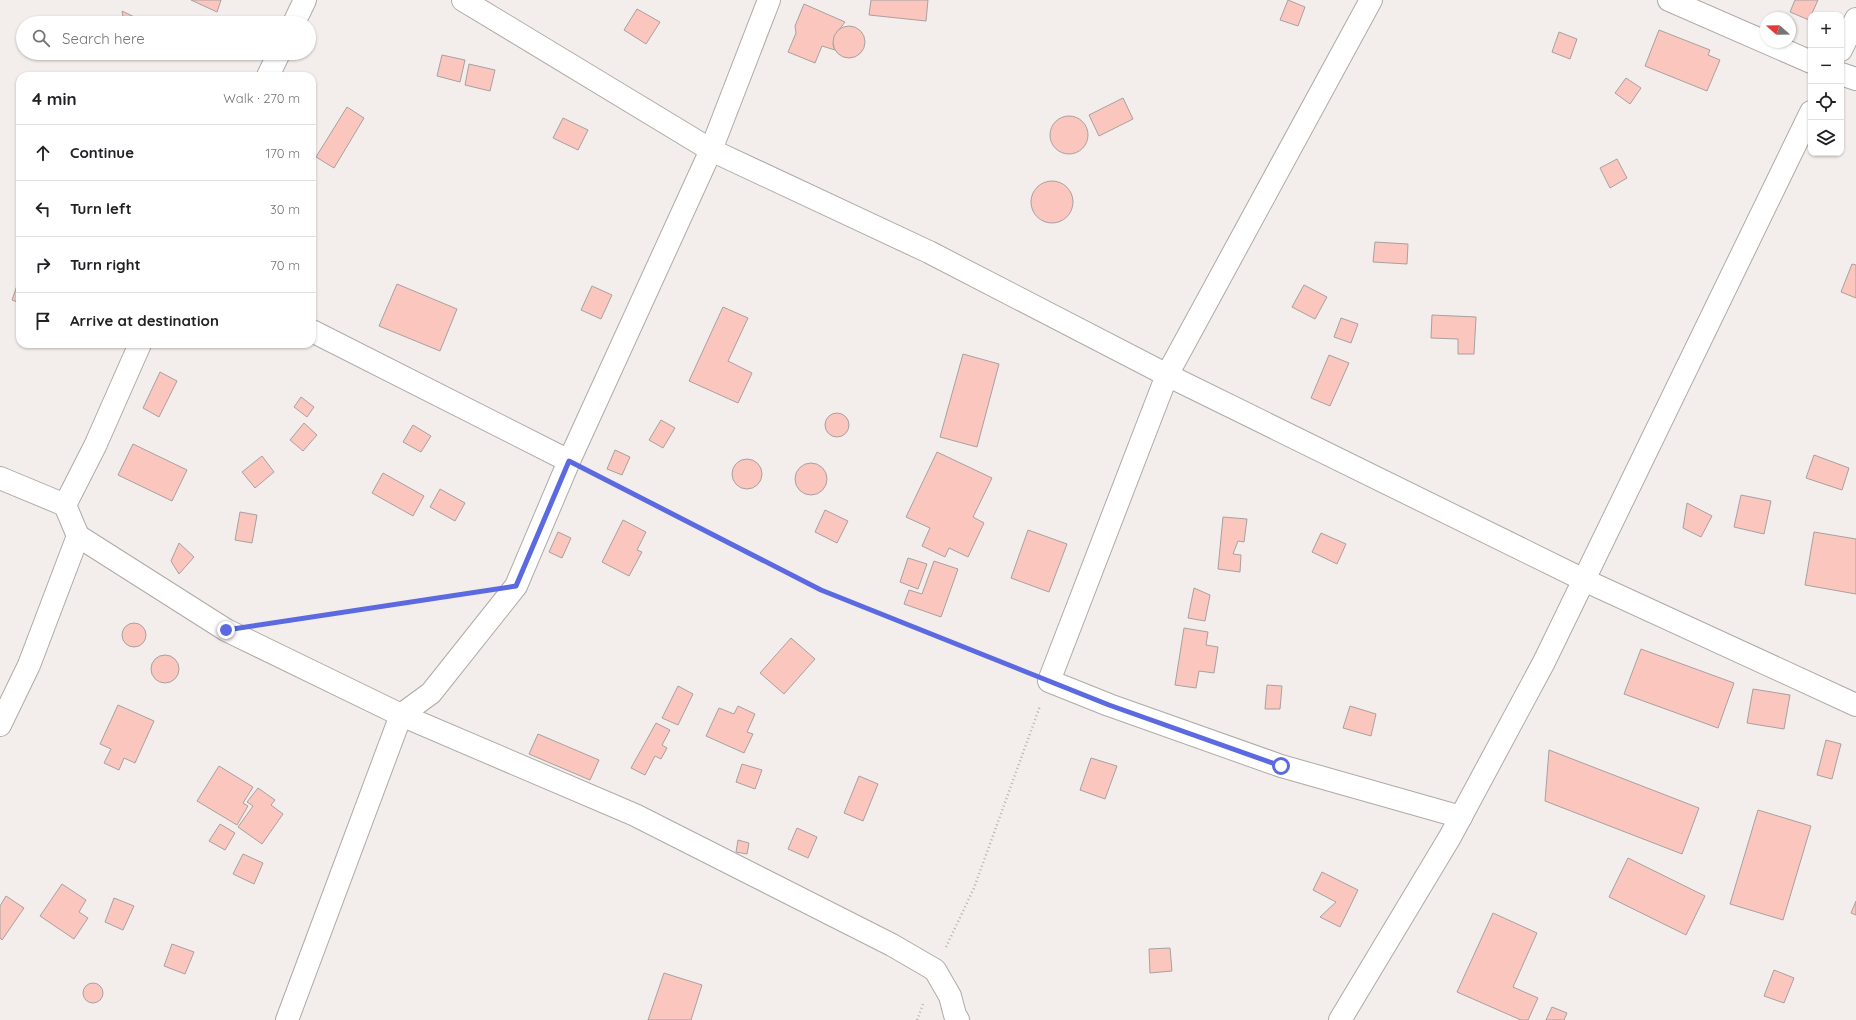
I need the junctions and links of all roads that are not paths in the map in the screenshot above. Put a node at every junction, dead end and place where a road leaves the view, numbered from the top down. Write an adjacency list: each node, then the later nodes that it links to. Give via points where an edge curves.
1 (305, 0): 6 (street)
2 (463, 0): 15 (street)
3 (769, 0): 15 (street)
4 (1371, 0): 18 (street)
5 (1669, 0): 10 (street)
6 (297, 16)
7 (1856, 19): 8 (street)
8 (1842, 48)
9 (276, 60): 11 (street)
10 (1808, 61)
11 (270, 72)
12 (1844, 75): 13 (street)
13 (1856, 79)
14 (1808, 118): 23 (street)
15 (711, 150): 18 (street, via 929,252); 19 (street)
16 (316, 333): 19 (street)
17 (138, 348): 21 (street, via 95,446)
18 (1167, 375): 23 (street); 27 (street, via 1049,681 1281,766)
19 (569, 461): 25 (street, via 516,586 431,693)
20 (0, 478): 21 (street)
21 (65, 505): 22 (street)
22 (78, 536): 25 (street, via 226,630); 26 (street, via 29,665)
23 (1584, 580): 24 (street); 27 (street, via 1544,662)
24 (1856, 705)
25 (401, 715): 28 (street); 29 (street, via 635,815 892,945 935,970 950,996)
26 (0, 725)
27 (1461, 817): 30 (street)
28 (288, 1020)
29 (958, 1020)
30 (1340, 1020)

